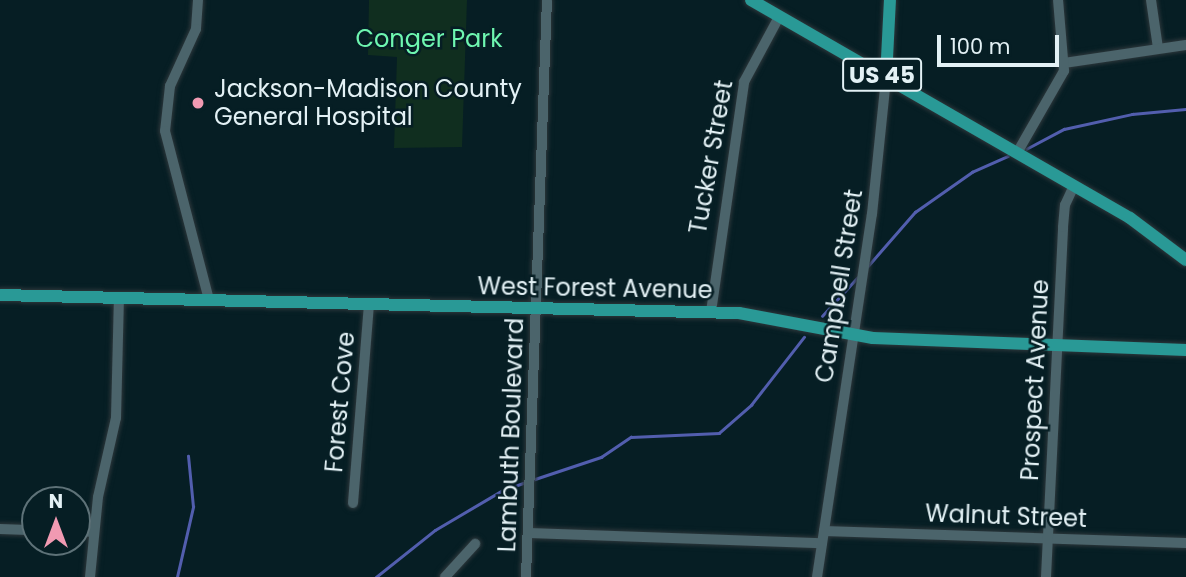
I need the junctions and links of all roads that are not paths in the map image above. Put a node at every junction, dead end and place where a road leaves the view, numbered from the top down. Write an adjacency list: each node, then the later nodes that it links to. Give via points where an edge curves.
1 (198, 0): 17 (street, via 196,29 170,86 165,131)
2 (547, 0): 19 (street, Lambuth Boulevard)
3 (751, 0): 7 (main road, US 45)
4 (890, 0): 11 (main road, Campbell Street)
5 (1058, 0): 10 (street)
6 (1151, 0): 9 (street)
7 (779, 17): 11 (main road, US 45); 20 (street, Tucker Street, via 744,82)
8 (1186, 45): 9 (street)
9 (1158, 48): 10 (street)
10 (1064, 63): 12 (street, via 1060,81)
11 (886, 78): 12 (main road, US 45); 21 (street, Campbell Street)
12 (1014, 151): 13 (main road, US 45)
13 (1074, 186): 14 (main road, US 45, via 1159,236); 22 (street, Prospect Avenue, via 1062,227)
14 (1186, 260)
15 (0, 295): 16 (main road, West Forest Avenue)
16 (119, 298): 17 (main road, West Forest Avenue); 29 (street, via 117,409)
17 (209, 300): 18 (main road, West Forest Avenue)
18 (369, 304): 19 (main road, West Forest Avenue); 24 (street, Forest Cove)
19 (537, 308): 20 (main road, West Forest Avenue); 30 (street, Lambuth Boulevard)
20 (710, 313): 21 (main road, West Forest Avenue, via 762,316)
21 (852, 336): 22 (main road, West Forest Avenue); 27 (street, Campbell Street)
22 (1058, 345): 23 (main road, West Forest Avenue); 31 (street, Prospect Avenue)
23 (1186, 351)
24 (353, 503)
25 (0, 529): 26 (street)
26 (21, 530)
27 (824, 531): 31 (street, Walnut Street); 32 (street, Campbell Street)
28 (91, 532): 29 (street)
29 (94, 532): 35 (street)
30 (528, 533): 32 (street); 37 (street, Lambuth Boulevard)
31 (1048, 538): 33 (street, Walnut Street); 39 (street, Prospect Avenue)
32 (822, 543): 38 (street, Campbell Street)
33 (1186, 543)
34 (475, 544): 36 (street)
35 (90, 577)
36 (445, 577)
37 (526, 577)
38 (817, 577)
39 (1046, 577)

